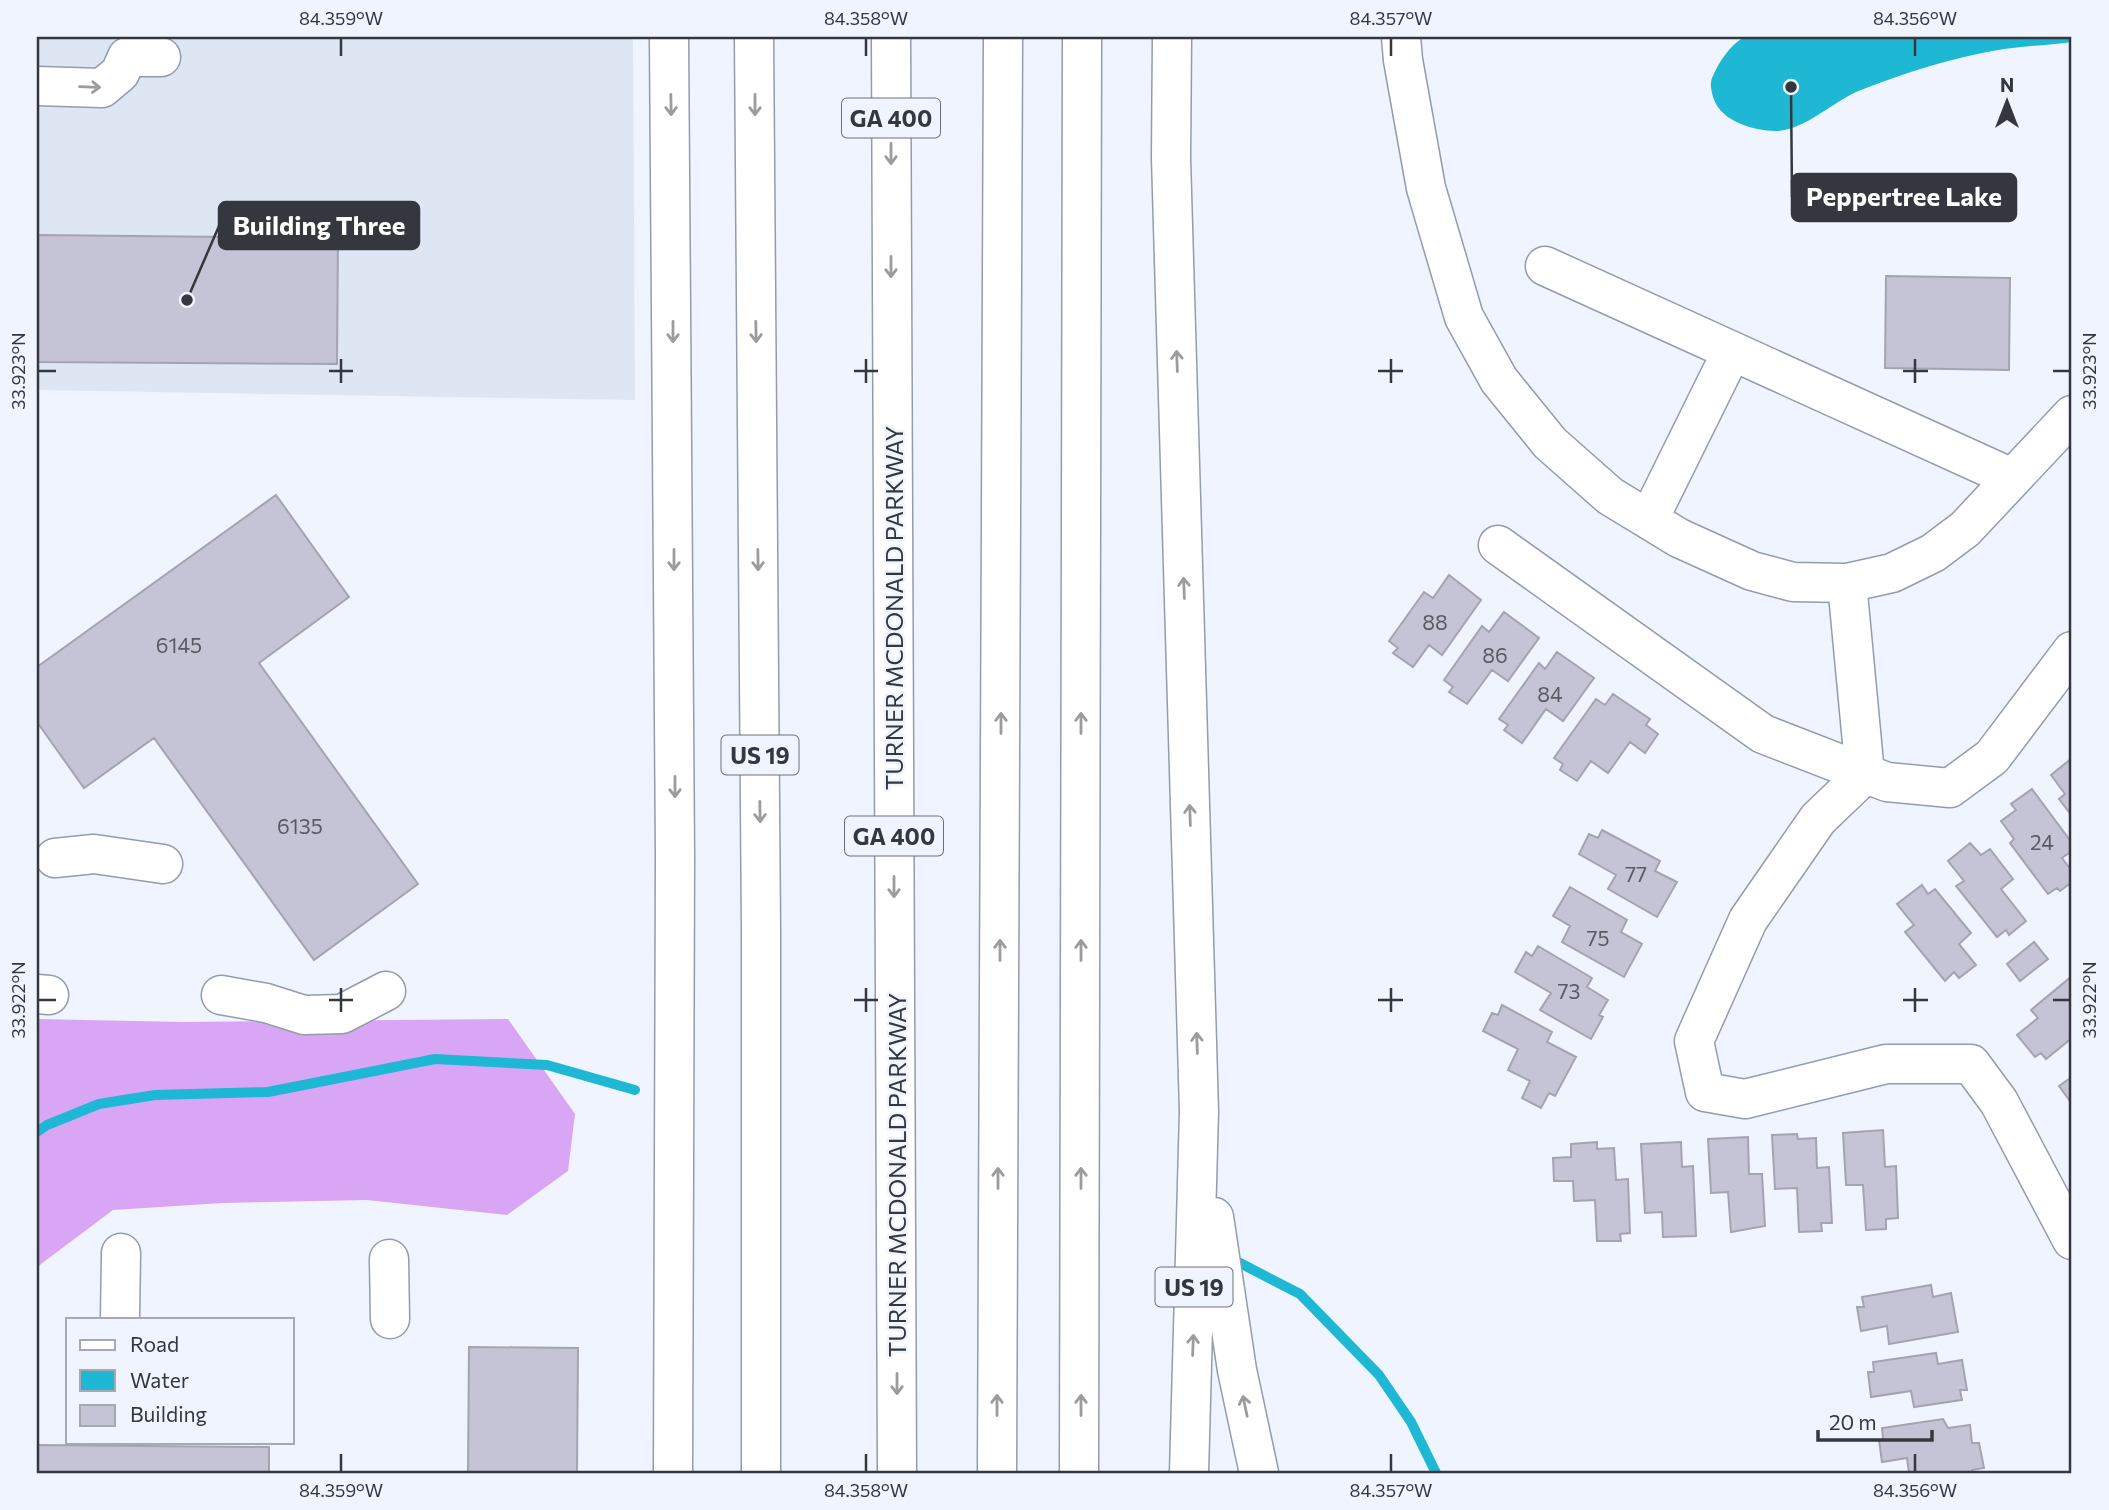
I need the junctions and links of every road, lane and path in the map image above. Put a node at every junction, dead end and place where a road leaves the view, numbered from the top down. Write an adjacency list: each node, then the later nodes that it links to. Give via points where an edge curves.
1 (670, 37): 29 (main road, one-way to 29)
2 (754, 37): 30 (main road, US 19, one-way to 30)
3 (891, 37): 31 (main road, TURNER MCDONALD PARKWAY / GA 400, one-way to 31)
4 (1003, 37): 32 (main road, one-way to 4)
5 (1082, 37): 33 (main road, one-way to 5)
6 (1172, 37): 23 (main road, US 19, one-way to 6, via 1171,158)
7 (1401, 37): 14 (main road, via 1426,188 1464,317 1499,380 1550,443 1611,496)
8 (130, 50): 9 (main road, one-way to 8, via 102,88 120,73)
9 (37, 86)
10 (1545, 266): 11 (main road)
11 (1732, 351): 13 (main road); 14 (main road)
12 (2072, 415): 13 (main road)
13 (2012, 478): 16 (main road, via 1965,529 1933,553 1892,573)
14 (1649, 519): 16 (main road, via 1752,571 1793,582)
15 (1498, 545): 18 (main road, via 1763,734)
16 (1847, 583): 18 (main road)
17 (2072, 651): 18 (main road, via 1992,757 1950,788 1888,782)
18 (1866, 774): 24 (main road, via 1818,819 1748,920 1694,1041 1705,1092 1745,1099 1886,1064 1971,1064 1999,1101)
19 (55, 858): 20 (main road, via 94,854)
20 (163, 864)
21 (386, 991): 22 (main road, via 342,1014 304,1015)
22 (221, 995)
23 (1199, 1111): 34 (main road, US 19, one-way to 23); 35 (main road, one-way to 23, via 1237,1370)
24 (2072, 1240)
25 (121, 1252): 27 (main road)
26 (390, 1259): 28 (main road)
27 (120, 1318)
28 (390, 1319)
29 (673, 1473)
30 (761, 1473)
31 (897, 1473)
32 (997, 1473)
33 (1079, 1473)
34 (1189, 1473)
35 (1259, 1473)

